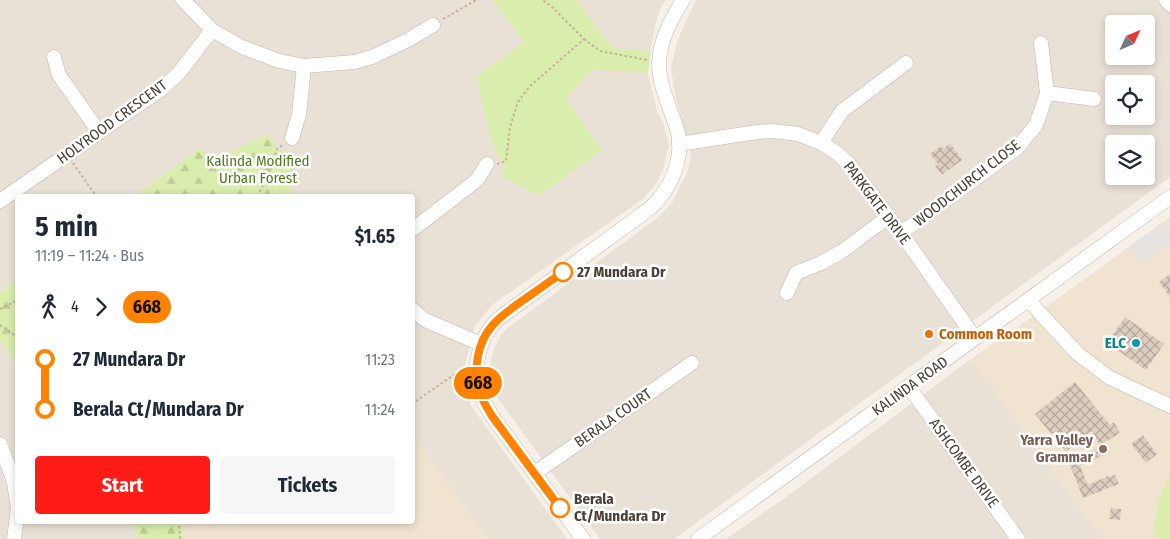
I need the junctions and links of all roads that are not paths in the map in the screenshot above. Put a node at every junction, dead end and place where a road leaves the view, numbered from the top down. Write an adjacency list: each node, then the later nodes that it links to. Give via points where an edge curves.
1 (183, 0): 6 (street)
2 (683, 0): 16 (street, via 665,32 659,63 662,88 677,128)
3 (1166, 0): 4 (street)
4 (1170, 5)
5 (432, 25): 10 (street, via 372,58)
6 (212, 30): 10 (street, via 242,48); 13 (street, HOLYROOD CRESCENT, via 165,86)
7 (1041, 43): 11 (street, WOODCHURCH CLOSE)
8 (54, 57): 13 (street, via 59,75)
9 (906, 63): 15 (street, via 842,111)
10 (304, 66): 14 (street, via 299,115)
11 (1047, 93): 12 (street); 22 (street, WOODCHURCH CLOSE, via 1036,125 1017,148)
12 (1094, 99)
13 (99, 132): 19 (street, HOLYROOD CRESCENT)
14 (292, 138)
15 (821, 142): 16 (street, PARKGATE DRIVE, via 798,134 757,132); 20 (street, PARKGATE DRIVE, via 849,164)
16 (679, 144): 27 (street, via 674,174 657,202 502,316)
17 (487, 164): 21 (street, via 477,180)
18 (1170, 197): 24 (street, KALINDA ROAD)
19 (0, 201)
20 (888, 217): 22 (street, PARKGATE DRIVE); 23 (street, via 841,252 796,273)
21 (415, 228)
22 (901, 233): 26 (street, PARKGATE DRIVE)
23 (787, 293)
24 (1030, 300): 26 (street, KALINDA ROAD); 30 (street, via 1078,354 1110,378)
25 (415, 312): 27 (street, via 425,320)
26 (975, 338): 29 (street, KALINDA ROAD)
27 (481, 344): 32 (street, via 477,374 480,392 492,416)
28 (692, 363): 32 (street, BERALA COURT)
29 (909, 387): 37 (street, KALINDA ROAD); 38 (street, ASHCOMBE DRIVE)
30 (1170, 406)
31 (0, 444): 33 (street)
32 (535, 473): 36 (street)
33 (15, 489)
34 (16, 524): 35 (street)
35 (14, 539)
36 (583, 539)
37 (698, 539)
38 (1018, 539)

